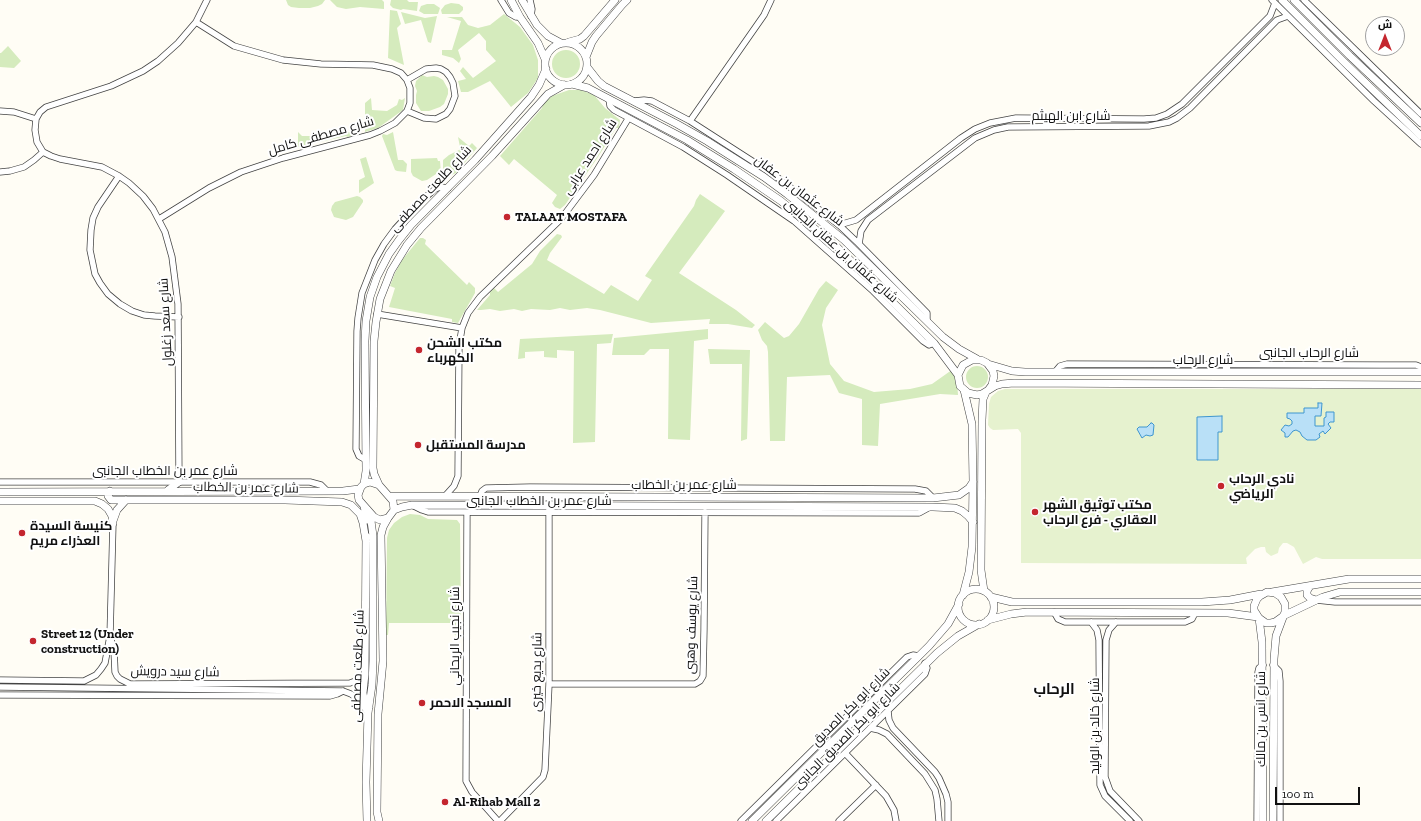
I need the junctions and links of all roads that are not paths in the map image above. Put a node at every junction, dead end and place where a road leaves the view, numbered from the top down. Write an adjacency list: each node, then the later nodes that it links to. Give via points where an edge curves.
1 (207, 0): 16 (street)
2 (501, 0): 15 (street, via 509,14)
3 (511, 0): 15 (street)
4 (522, 0): 13 (street)
5 (530, 0): 13 (street)
6 (615, 0): 17 (street, via 584,36)
7 (627, 0): 20 (street, via 596,36)
8 (771, 0): 35 (street, via 764,15)
9 (1282, 0): 18 (street)
10 (1294, 0): 19 (street)
11 (1304, 0): 31 (street)
12 (1273, 2): 14 (street); 34 (street, شارع ابن الهيثم, via 1270,16 1172,111 1150,118)
13 (531, 16): 17 (street, via 548,36)
14 (1288, 16): 18 (street); 37 (street, شارع ابن الهيثم, via 1277,20 1190,108 1176,118 1149,126)
15 (520, 17): 21 (street, via 538,43)
16 (196, 22): 25 (street, via 234,46 283,60 383,66 400,73); 32 (street, via 178,43 143,71 111,86 50,105 40,112)
17 (564, 43): 20 (street, via 576,45); 21 (street, via 551,49)
18 (1322, 44): 22 (street); 39 (street, via 1374,101)
19 (1350, 56): 22 (street); 36 (street)
20 (586, 57): 23 (street)
21 (545, 59): 24 (street)
22 (1344, 62): 38 (street)
23 (587, 67): 26 (street, via 582,78); 28 (street, شارع عثمان بن عفان, via 604,86)
24 (546, 69): 26 (street, via 552,80); 43 (street, شارع طلعت مصطفى, via 531,97)
25 (407, 80): 30 (street, via 411,96); 30 (street, via 426,69 441,69 450,77 455,96 446,114 436,119 424,118)
26 (568, 84): 27 (street, شارع عثمان بن عفان, via 588,88); 49 (street, شارع طلعت مصطفى, via 548,94 492,156 421,228 396,261 386,281)
27 (609, 99): 33 (street, شارع عثمان بن عفان الجانبى, via 612,108); 48 (street, شارع عثمان بن عفان, via 734,169 797,213)
28 (634, 101): 35 (street, شارع عثمان بن عفان الجانبى, via 652,101); 46 (street, شارع عثمان بن عفان, via 703,139 764,177)
29 (0, 111): 32 (street, via 14,112)
30 (407, 111): 44 (street, شارع مصطفى كامل, via 395,123 370,135 282,158 241,172 209,188)
31 (1421, 114)
32 (36, 119): 40 (street, via 37,142)
33 (628, 119): 52 (street, شارع احمد عرابى, via 594,175 561,219 480,297); 53 (street, شارع عثمان بن عفان الجانبى, via 689,151 778,209 873,291 923,341 929,345)
34 (1084, 119): 37 (street); 45 (street, شارع ابن الهيثم, via 1016,118 999,120 983,126 961,138 861,217)
35 (690, 121): 45 (street, شارع عثمان بن عفان الجانبى, via 777,176)
36 (1421, 124)
37 (1084, 126): 47 (street, شارع ابن الهيثم, via 1008,127 975,138 868,220 861,231)
38 (1421, 136)
39 (1421, 144)
40 (43, 152): 41 (street, via 24,167); 42 (street, شارع سعد زغلول, via 60,160 102,167)
41 (0, 172)
42 (119, 176): 44 (street, شارع سعد زغلول, via 143,196); 50 (street, via 93,218 90,250 95,274 108,294 126,308 144,314)
43 (448, 188): 68 (street, شارع طلعت مصطفى, via 399,240 377,278 370,297 366,321); 69 (street, via 435,189 395,229 375,260 362,292 357,331 356,449 359,456)
44 (160, 219): 50 (street, شارع سعد زغلول, via 172,257)
45 (839, 225): 47 (street, شارع عثمان بن عفان الجانبى)
46 (844, 240): 48 (street); 51 (street, شارع عثمان بن عفان)
47 (859, 244): 51 (street, شارع عثمان بن عفان الجانبى, via 927,312)
48 (837, 247): 53 (street, شارع عثمان بن عفان)
49 (377, 314): 52 (street); 67 (street, شارع طلعت مصطفى, via 374,341)
50 (179, 317): 71 (street, شارع سعد زغلول)
51 (927, 321): 54 (street, شارع عثمان بن عفان, via 951,343)
52 (462, 328): 80 (street, شارع احمد عرابى, via 459,346 458,476 454,486)
53 (934, 342): 62 (street, شارع عثمان بن عفان)
54 (978, 359): 55 (street); 62 (street, via 963,365)
55 (987, 363): 58 (street, شارع الرحاب, via 999,368 1025,372); 66 (street, via 994,376)
56 (1226, 364): 57 (street, شارع الرحاب الجانبى, via 1416,365); 58 (street, شارع الرحاب الجانبى, via 1067,364 1060,366); 59 (street)
57 (1421, 368)
58 (1055, 372): 59 (street, شارع الرحاب)
59 (1227, 372): 60 (street, شارع الرحاب)
60 (1310, 372): 61 (street, شارع الرحاب); 63 (street)
61 (1421, 372)
62 (958, 375): 65 (street)
63 (1310, 385): 64 (street, شارع الرحاب); 66 (street, شارع الرحاب, via 1014,383 1002,384)
64 (1421, 385)
65 (964, 390): 66 (street, via 977,395); 72 (street, via 972,424)
66 (988, 390): 101 (street, via 983,399 982,420 981,570)
67 (374, 403): 68 (street); 73 (street, شارع طلعت مصطفى, via 373,468)
68 (366, 404): 69 (street, شارع طلعت مصطفى)
69 (366, 460): 74 (street, شارع طلعت مصطفى)
70 (0, 482): 71 (street, شارع عمر بن الخطاب الجانبى)
71 (179, 482): 76 (street); 78 (street, شارع عمر بن الخطاب الجانبى, via 310,482 321,485)
72 (973, 482): 83 (street, شارع عمر بن الخطاب, via 959,495); 96 (street)
73 (379, 485): 74 (street, via 370,482); 79 (street)
74 (362, 487): 78 (street, شارع عمر بن الخطاب); 87 (street, via 358,495)
75 (110, 491): 76 (street, شارع عمر بن الخطاب); 77 (street, شارع عمر بن الخطاب); 84 (street, شارع عمر بن الخطاب, via 108,496 111,500)
76 (166, 491): 78 (street, شارع عمر بن الخطاب)
77 (0, 492)
78 (327, 492)
79 (389, 496): 80 (street, شارع عمر بن الخطاب); 91 (street, via 394,504)
80 (445, 496): 81 (street, شارع عمر بن الخطاب)
81 (480, 496): 82 (street, شارع عمر بن الخطاب); 83 (street, شارع عمر بن الخطاب الجانبى, via 486,488 530,486 915,488 926,491)
82 (667, 497): 83 (street, شارع عمر بن الخطاب); 88 (street)
83 (933, 498)
84 (126, 500): 97 (street, via 117,510); 98 (street, شارع عمر بن الخطاب, via 342,502 354,507 360,514)
85 (0, 501): 97 (street, via 58,504 91,500 108,509)
86 (412, 505): 90 (street, شارع عمر بن الخطاب); 91 (street, شارع عمر بن الخطاب); 92 (street, شارع عمر بن الخطاب الجانبى, via 428,512)
87 (364, 506): 94 (street); 98 (street, via 367,522)
88 (667, 506): 89 (street, شارع عمر بن الخطاب); 90 (street, شارع عمر بن الخطاب)
89 (930, 507): 93 (street, شارع عمر بن الخطاب الجانبى, via 919,513); 96 (street, شارع عمر بن الخطاب, via 955,508)
90 (549, 508): 92 (street, شارع عمر بن الخطاب الجانبى); 93 (street, شارع عمر بن الخطاب الجانبى); 129 (street, شارع بديع خيرى)
91 (394, 510): 95 (street)
92 (467, 512): 145 (street, شارع نجيب الريحاني, via 466,781 472,792)
93 (705, 512): 129 (street, شارع يوسف وهبى, via 704,630 700,681 695,684)
94 (370, 513): 95 (street, via 380,520); 136 (street, شارع طلعت مصطفى, via 373,536 373,661)
95 (388, 518): 141 (street, شارع طلعت مصطفى, via 381,535 382,669 378,714)
96 (973, 522): 105 (street, via 971,555)
97 (113, 523): 120 (street)
98 (366, 541): 127 (street)
99 (1421, 579): 100 (street, via 1349,579)
100 (1310, 586): 102 (street); 108 (street, via 1307,595)
101 (984, 591): 105 (street, via 975,589); 106 (street)
102 (1271, 592): 104 (street); 114 (street, via 1284,600)
103 (1421, 592): 108 (street, via 1347,592)
104 (1263, 593): 107 (street); 115 (street, via 1257,598 1254,606)
105 (963, 595): 110 (street)
106 (991, 597): 107 (street, via 1012,602); 116 (street, via 994,606)
107 (1230, 600): 113 (street, via 1233,608)
108 (1316, 600): 109 (street); 114 (street)
109 (1421, 602)
110 (959, 604): 119 (street, via 959,611 966,622); 123 (street, شارع ابو بكر الصديق, via 943,630)
111 (1054, 612): 112 (street); 116 (street, via 1019,612); 117 (street, via 1061,621)
112 (1195, 612): 113 (street); 118 (street, via 1192,619 1185,622)
113 (1230, 613): 115 (street)
114 (1282, 617): 115 (street, via 1271,623); 122 (street, شارع انس بن مالك)
115 (1258, 618): 121 (street, شارع انس بن مالك)
116 (988, 620): 119 (street)
117 (1091, 622): 118 (street); 135 (street, شارع خالد بن الوليد, via 1099,635)
118 (1116, 622): 135 (street, شارع خالد بن الوليد, via 1109,630 1106,640)
119 (979, 624): 124 (street, شارع ابو بكر الصديق, via 951,641)
120 (110, 636): 127 (street, شارع سيد درويش, via 116,676 130,684 350,683); 128 (street, via 103,666 99,673 88,679)
121 (1262, 642): 122 (street, via 1269,638); 125 (street, شارع انس بن مالك)
122 (1275, 642): 126 (street, شارع انس بن مالك)
123 (920, 656): 146 (street, شارع ابو بكر الصديق الجانبى, via 907,657); 147 (street, شارع ابو بكر الصديق)
124 (925, 663): 137 (street, شارع ابو بكر الصديق الجانبى, via 926,674); 148 (street, شارع ابو بكر الصديق)
125 (1263, 666): 156 (street, via 1258,672); 157 (street, شارع انس بن مالك)
126 (1273, 666): 158 (street, شارع انس بن مالك); 159 (street, via 1279,671 1280,681)
127 (365, 674): 136 (street, via 363,696)
128 (0, 680)
129 (549, 684): 145 (street, شارع بديع خيرى, via 543,777)
130 (0, 687): 131 (street)
131 (29, 688): 132 (street); 134 (street)
132 (101, 692): 134 (street); 136 (street, via 330,696 343,691 359,700)
133 (0, 695): 134 (street)
134 (29, 695)
135 (1103, 701): 154 (street, شارع خالد بن الوليد, via 1100,785 1105,796); 155 (street, شارع خالد بن الوليد, via 1106,782 1110,791)
136 (368, 710): 140 (street, شارع طلعت مصطفى)
137 (888, 711): 138 (street, شارع ابو بكر الصديق الجانبى); 153 (street, via 893,728 939,778 948,802)
138 (870, 728): 139 (street, شارع ابو بكر الصديق الجانبى); 152 (street, via 887,734 925,774 935,790)
139 (845, 753): 142 (street); 149 (street, شارع ابو بكر الصديق الجانبى)
140 (366, 784): 141 (street); 143 (street, شارع طلعت مصطفى)
141 (377, 784): 144 (street, شارع طلعت مصطفى)
142 (876, 785): 150 (street); 151 (street, via 891,803)
143 (367, 821)
144 (379, 821)
145 (499, 821)
146 (741, 821)
147 (752, 821)
148 (766, 821)
149 (776, 821)
150 (839, 821)
151 (896, 821)
152 (939, 821)
153 (948, 821)
154 (1130, 821)
155 (1138, 821)
156 (1256, 821)
157 (1263, 821)
158 (1273, 821)
159 (1280, 821)

